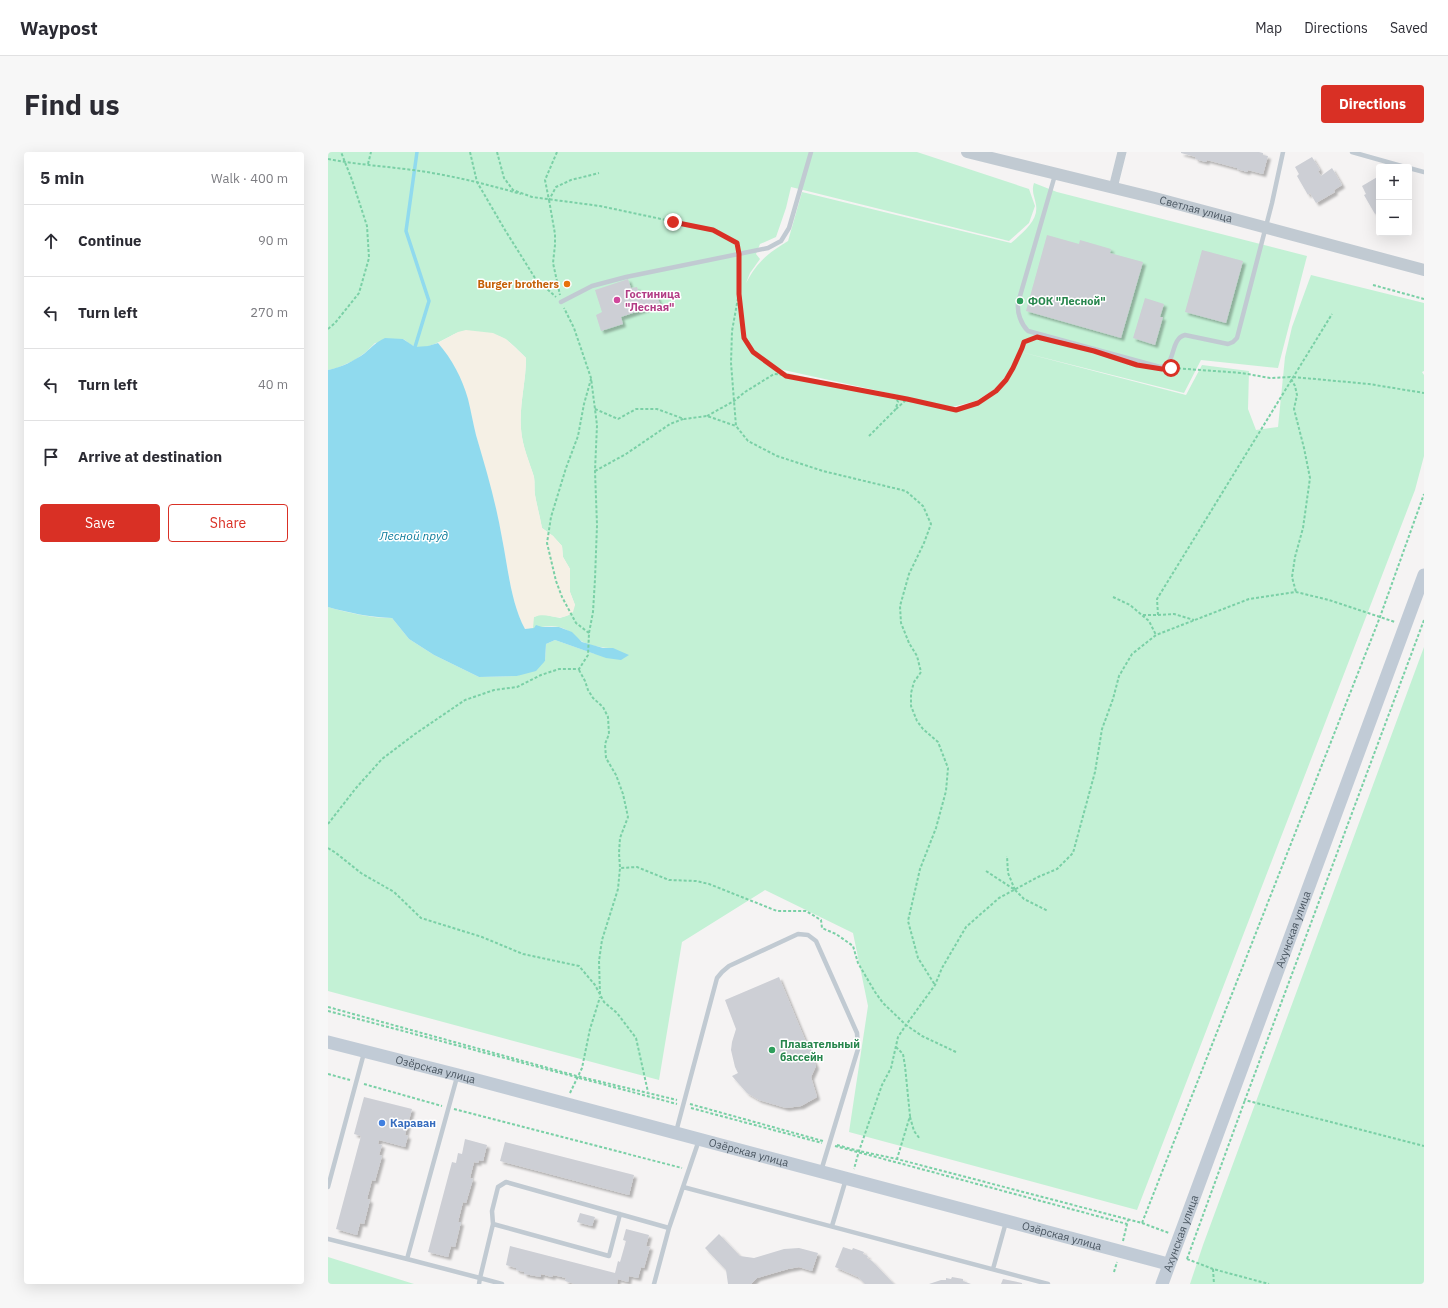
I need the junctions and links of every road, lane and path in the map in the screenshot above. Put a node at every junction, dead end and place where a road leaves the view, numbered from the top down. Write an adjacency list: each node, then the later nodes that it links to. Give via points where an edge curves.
1 (341, 152): 12 (path)
2 (372, 152): 13 (path)
3 (470, 152): 19 (path)
4 (497, 152): 21 (path, via 504,178 513,190)
5 (557, 152): 22 (path, via 545,180)
6 (811, 152): 24 (lane, via 789,228 781,241 768,248)
7 (967, 152): 18 (street, Светлая улица)
8 (1122, 152): 20 (street)
9 (1283, 152): 23 (lane)
10 (1352, 152): 14 (lane)
11 (328, 159): 12 (path)
12 (345, 162): 13 (path); 31 (path, via 367,226 369,258 359,293)
13 (368, 164): 19 (path, via 436,173)
14 (1394, 164)
15 (1412, 169): 16 (lane)
16 (1424, 172)
17 (599, 173): 22 (path, via 571,180 556,187)
18 (1055, 174): 20 (street, Светлая улица); 23 (lane, via 1018,303 1024,327 1028,331 1160,366 1168,364 1181,336 1228,344 1234,342)
19 (476, 182): 21 (path); 29 (path, via 535,278)
20 (1113, 188): 23 (street, Светлая улица)
21 (532, 197): 22 (path)
22 (549, 200): 24 (path, via 600,206 713,230 737,243); 29 (path, via 555,234 553,263)
23 (1266, 228): 25 (street, Светлая улица)
24 (739, 254): 27 (path); 29 (lane, via 592,286)
25 (1424, 270)
26 (1373, 285): 28 (path)
27 (739, 294): 34 (path, via 744,338 753,352); 40 (path, via 732,331)
28 (1424, 299)
29 (562, 302): 35 (path)
30 (1332, 314): 36 (path)
31 (328, 329)
32 (1030, 339): 39 (path, via 1024,342 1006,380 996,391 978,403 956,410)
33 (1171, 368): 36 (path)
34 (786, 376): 38 (path); 40 (path, via 774,374)
35 (592, 378): 41 (path); 58 (path, via 578,436 551,517 547,543 562,596 576,623)
36 (1291, 378): 37 (path, via 1369,384); 50 (path, via 1297,395 1294,409 1310,478 1292,577); 53 (path, via 1157,599)
37 (1424, 393)
38 (896, 397): 39 (path); 42 (path, via 898,402)
39 (907, 399): 42 (path)
40 (734, 401): 43 (path); 45 (path)
41 (595, 409): 44 (path, via 618,419 636,408 657,409); 47 (path)
42 (895, 410): 46 (path)
43 (707, 416): 44 (path); 45 (path)
44 (684, 419): 47 (path, via 670,424 626,454)
45 (736, 426): 68 (path, via 748,441 778,456 823,471 906,491 923,506 931,524 909,574 900,606 901,623 917,656 921,672 914,682 911,706 923,729 938,742 948,768 946,791 936,828 920,869 908,921 918,958)
46 (869, 436)
47 (595, 471): 58 (path, via 596,579)
48 (1424, 494): 54 (path)
49 (1424, 575): 57 (main road, Ахунская улица)
50 (1296, 592): 54 (path); 56 (path, via 1249,598)
51 (1113, 597): 52 (path, via 1130,605)
52 (1142, 615): 53 (path); 59 (path, via 1149,621)
53 (1158, 615): 56 (path, via 1174,614)
54 (1380, 616): 57 (path); 93 (path, via 1142,1223)
55 (1424, 620): 82 (path)
56 (1194, 621): 59 (path)
57 (1405, 626): 108 (main road, Ахунская улица)
58 (589, 633): 60 (path, via 588,656)
59 (1156, 635): 66 (path, via 1132,654 1120,676 1102,730 1095,772 1072,853 1057,869)
60 (578, 670): 61 (path, via 559,669 517,687 494,690 465,700 382,759); 64 (path, via 593,698 603,706 608,716 606,758 616,775 628,816 620,838)
61 (328, 824)
62 (328, 848): 69 (path, via 361,873 394,892 421,918 482,937 523,954 579,966)
63 (1007, 856): 66 (path, via 1008,873)
64 (620, 868): 69 (path, via 618,889 602,940 599,961); 72 (path, via 637,868 669,880 709,884 776,911 806,911 820,920 822,928 853,946 858,963 875,992)
65 (986, 871): 66 (path)
66 (1015, 890): 67 (path, via 1024,899); 68 (path, via 999,898 966,927)
67 (1048, 911)
68 (935, 985): 72 (path)
69 (600, 995): 79 (path, via 582,1068); 81 (path, via 636,1038)
70 (328, 1007): 79 (path)
71 (328, 1011): 79 (path)
72 (906, 1025): 74 (path, via 898,1037); 76 (path, via 922,1036)
73 (328, 1042): 75 (main road, Озёрская улица)
74 (896, 1046): 86 (path, via 903,1054); 92 (path, via 891,1068 882,1085)
75 (364, 1051): 78 (main road, Озёрская улица); 80 (lane)
76 (956, 1052)
77 (328, 1074): 80 (path)
78 (458, 1075): 83 (main road, Озёрская улица); 85 (lane)
79 (577, 1076): 81 (path); 83 (path); 84 (path)
80 (357, 1082): 85 (path); 98 (lane)
81 (648, 1092): 84 (path)
82 (1245, 1100): 91 (path); 107 (path)
83 (566, 1103): 87 (main road, Озёрская улица)
84 (684, 1104): 87 (lane); 90 (path); 90 (lane, via 717,978 730,966 798,934 808,934 816,941 857,1033 858,1049)
85 (448, 1108): 94 (path); 106 (lane)
86 (910, 1116): 89 (path, via 914,1131); 93 (path)
87 (676, 1132): 88 (main road, Озёрская улица)
88 (700, 1138): 94 (lane); 95 (main road, Озёрская улица)
89 (920, 1139)
90 (829, 1144): 92 (path); 95 (lane); 102 (path)
91 (1424, 1146)
92 (859, 1151): 93 (path); 96 (path)
93 (897, 1159)
94 (688, 1170): 97 (lane)
95 (821, 1171): 96 (main road, Озёрская улица)
96 (849, 1178): 100 (main road, Озёрская улица); 103 (lane)
97 (683, 1186): 103 (lane); 104 (lane)
98 (328, 1187)
99 (620, 1214): 101 (lane, via 609,1256); 101 (lane, via 506,1182 498,1187 492,1211); 104 (lane)
100 (1006, 1220): 108 (main road, Озёрская улица); 109 (lane)
101 (493, 1224): 111 (lane)
102 (1127, 1224)
103 (832, 1226): 109 (lane)
104 (669, 1228): 114 (lane)
105 (328, 1239): 106 (lane)
106 (407, 1259): 111 (lane)
107 (1187, 1259): 108 (path); 110 (path)
108 (1168, 1264): 116 (main road, Ахунская улица)
109 (993, 1269): 115 (lane)
110 (1213, 1269): 117 (path); 118 (path)
111 (480, 1278): 112 (lane); 113 (lane)
112 (479, 1284)
113 (502, 1284)
114 (654, 1284)
115 (1048, 1284)
116 (1162, 1284)
117 (1214, 1284)
118 (1269, 1284)

